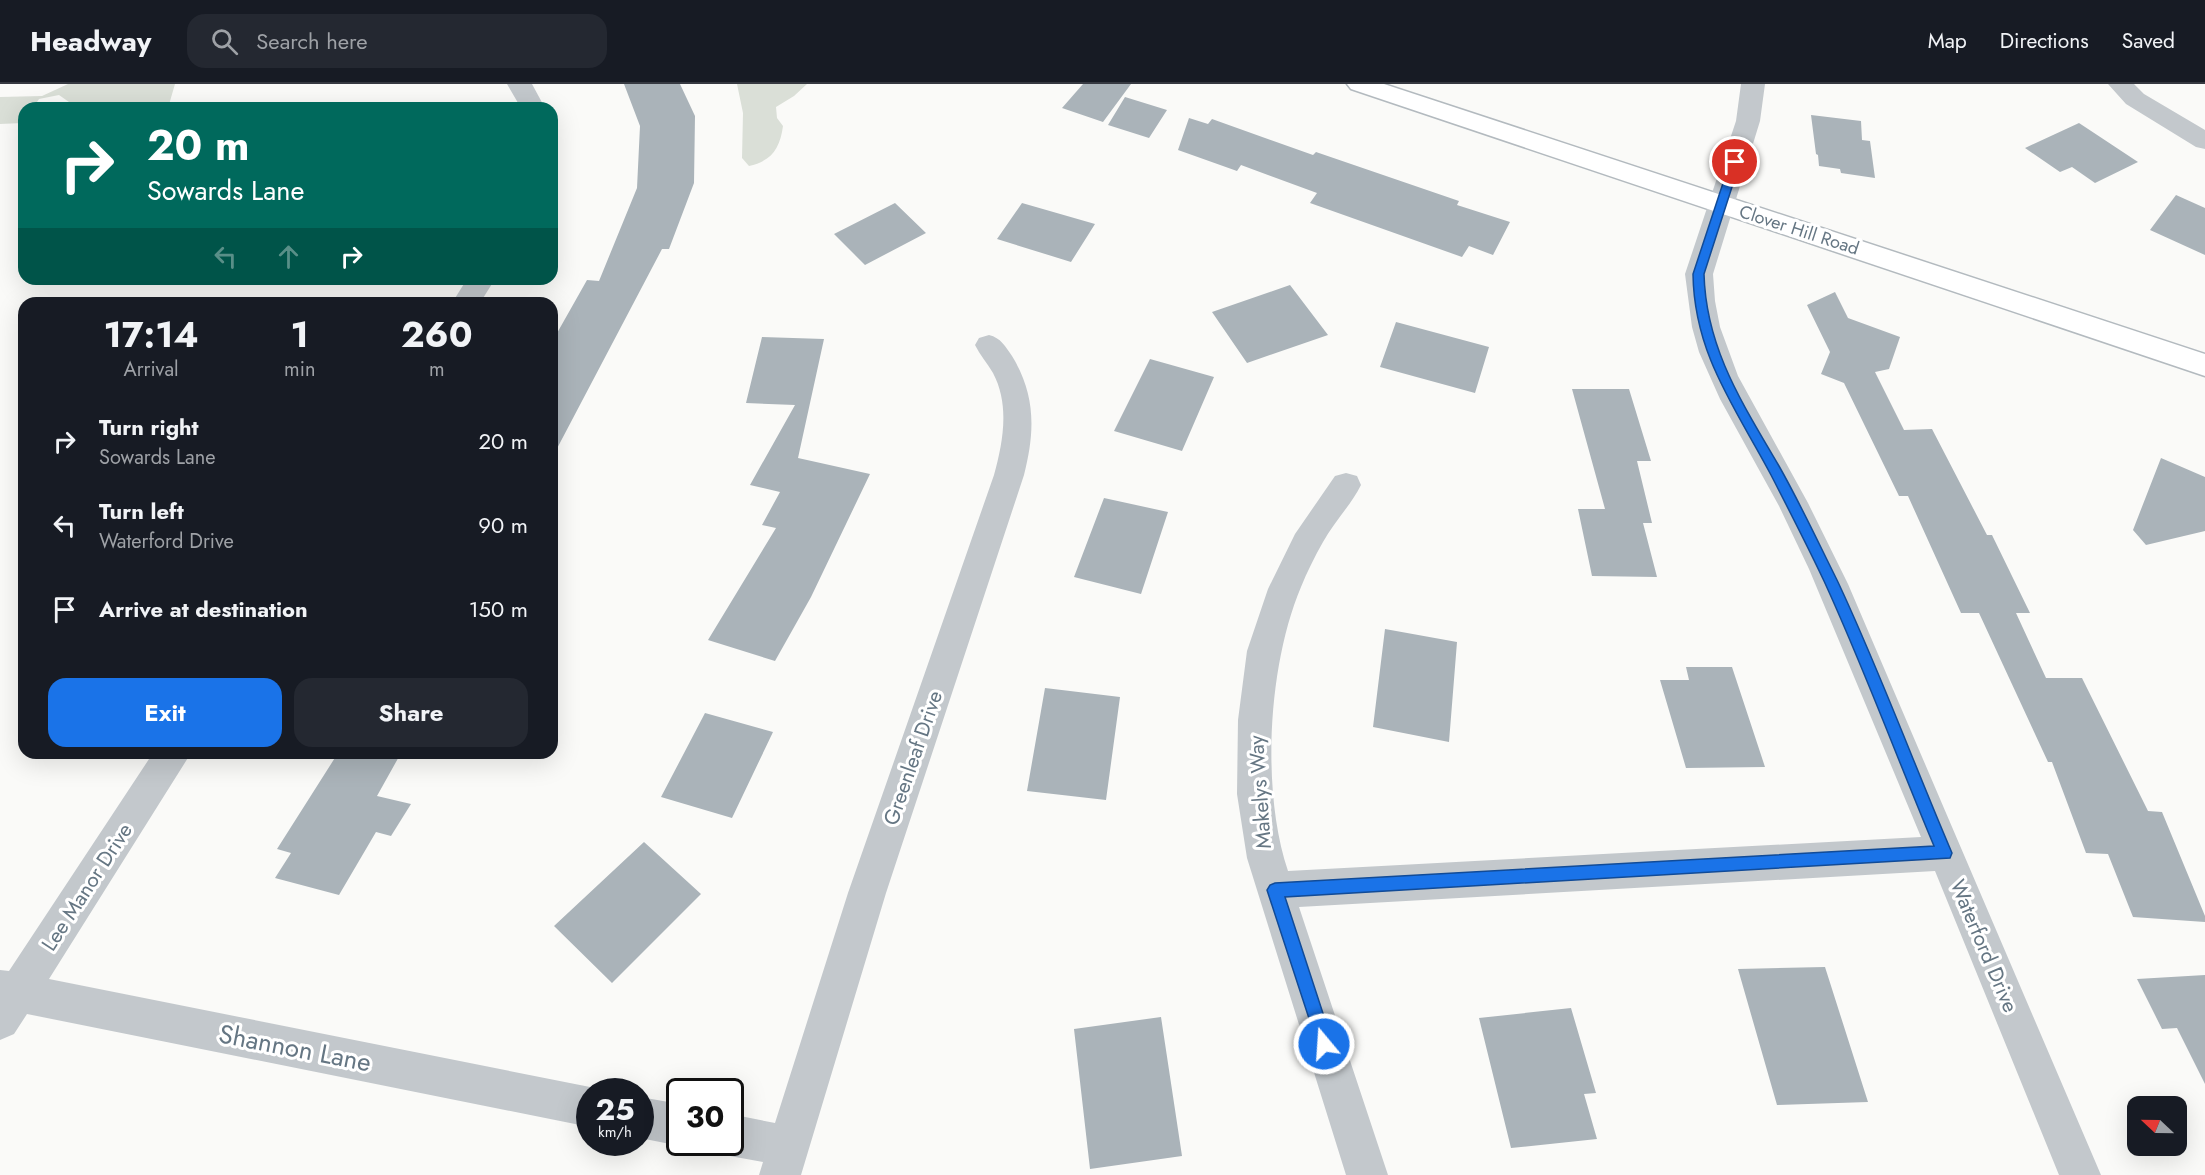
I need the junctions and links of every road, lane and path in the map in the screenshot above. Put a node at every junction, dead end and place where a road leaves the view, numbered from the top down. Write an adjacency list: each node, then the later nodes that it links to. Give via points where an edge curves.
1 (519, 84): 5 (street)
2 (1359, 84): 7 (street, Clover Hill Road)
3 (1754, 84): 7 (street, Waterford Drive, via 1748,121)
4 (2120, 84): 6 (street, via 2135,99)
5 (530, 102)
6 (2205, 141)
7 (1722, 204): 9 (street, Clover Hill Road); 12 (street, Waterford Drive, via 1699,274 1707,335 1725,383 1776,472 1831,582)
8 (989, 345): 17 (street, Greenleaf Drive, via 1010,377 1018,409 1018,441 867,893)
9 (2205, 365)
10 (1346, 485): 13 (street, Makelys Way, via 1311,534 1284,589 1264,651 1255,720 1256,794 1265,858)
11 (169, 759): 14 (street, Lee Manor Drive)
12 (1944, 853): 13 (street); 19 (street, Waterford Drive)
13 (1275, 890): 18 (street, Makelys Way)
14 (6, 1000): 15 (street, Shannon Lane)
15 (576, 1104)
16 (744, 1142): 17 (street)
17 (785, 1161)
18 (1367, 1175)
19 (2080, 1175)

